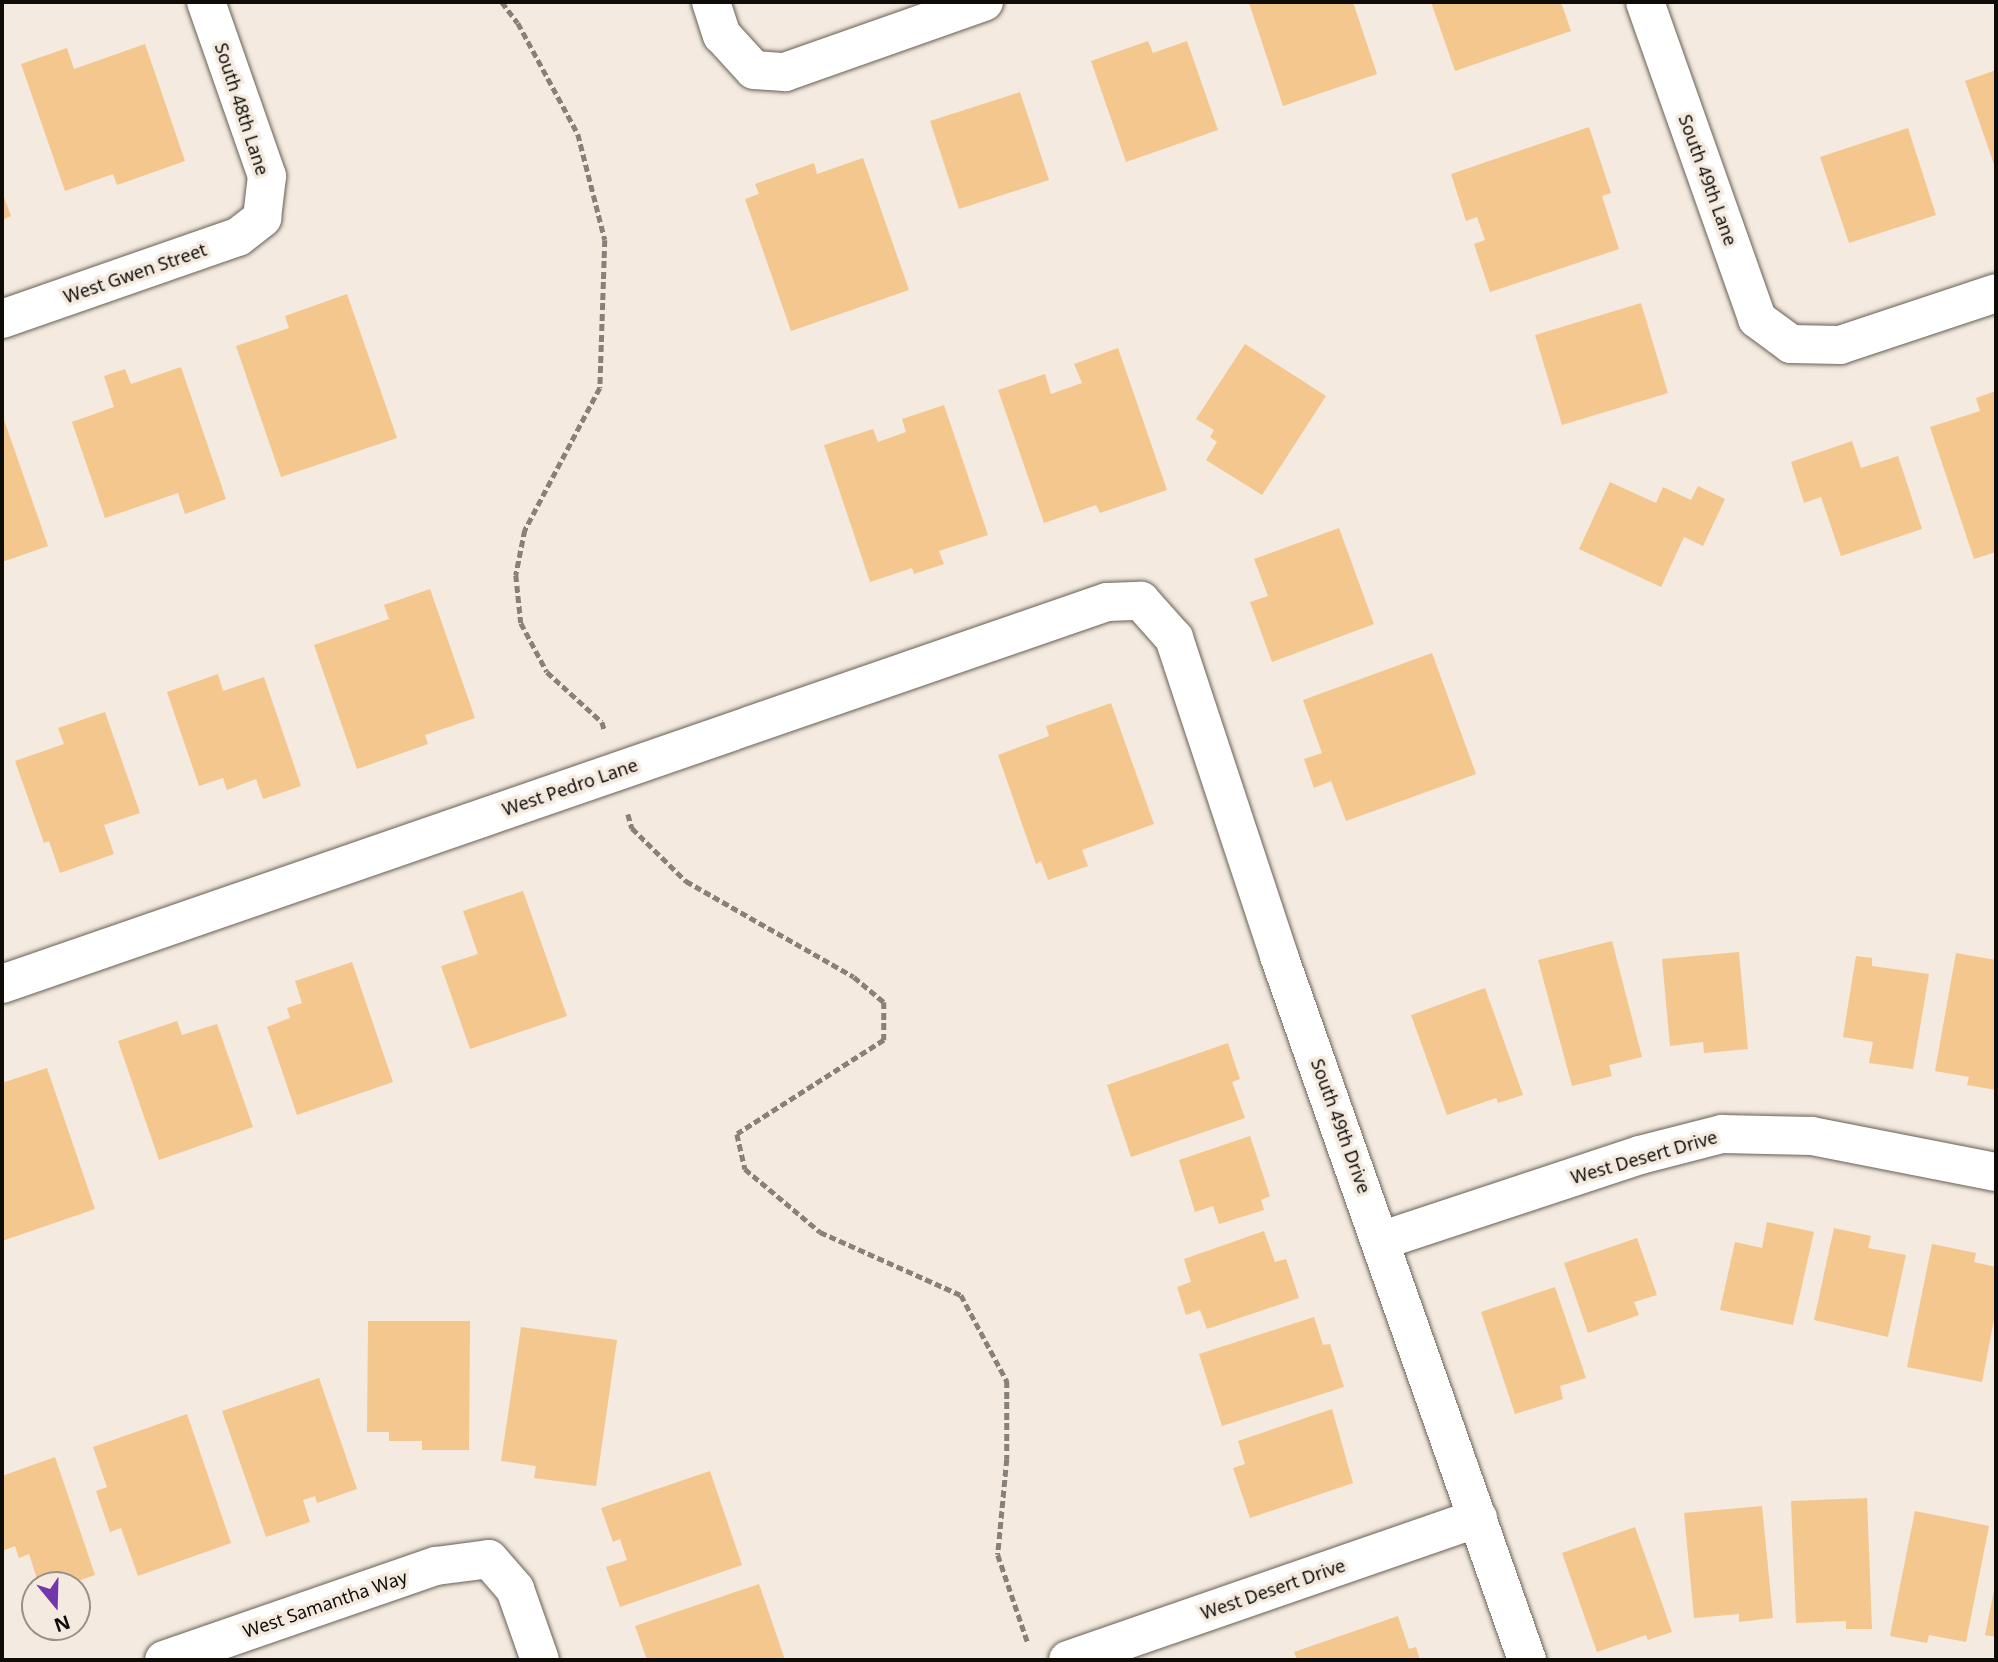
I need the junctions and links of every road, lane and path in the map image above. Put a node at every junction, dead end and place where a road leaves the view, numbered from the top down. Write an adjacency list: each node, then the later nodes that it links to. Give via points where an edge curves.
1 (206, 2): 6 (street, South 48th Lane, via 267,176)
2 (502, 2): 10 (path, via 578,134 605,240 600,388 525,530 516,575 521,623 547,672 602,722)
3 (710, 2): 4 (street, via 722,35 754,70 785,72)
4 (984, 2)
5 (1644, 2): 7 (street, South 49th Lane, via 1757,319 1791,344 1840,345)
6 (262, 218): 8 (street, West Gwen Street, via 238,237)
7 (1996, 293)
8 (2, 319)
9 (1141, 601): 10 (street, West Pedro Lane, via 1107,602); 13 (street, South 49th Drive, via 1174,638 1279,956)
10 (616, 771): 11 (street, West Pedro Lane); 15 (path, via 632,828 686,881 854,977 884,1002 884,1040 737,1134 745,1169 820,1232 961,1295 1007,1381 1007,1459 998,1555)
11 (2, 984)
12 (1996, 1172): 13 (street, West Desert Drive, via 1812,1136 1721,1134 1640,1155)
13 (1383, 1240): 14 (street, South 49th Drive)
14 (1478, 1518): 18 (street, West Desert Drive); 19 (street, South 49th Drive)
15 (1031, 1650)
16 (164, 1660): 17 (street, West Samantha Way, via 436,1566 489,1559 515,1589)
17 (540, 1660)
18 (1068, 1660)
19 (1527, 1660)

